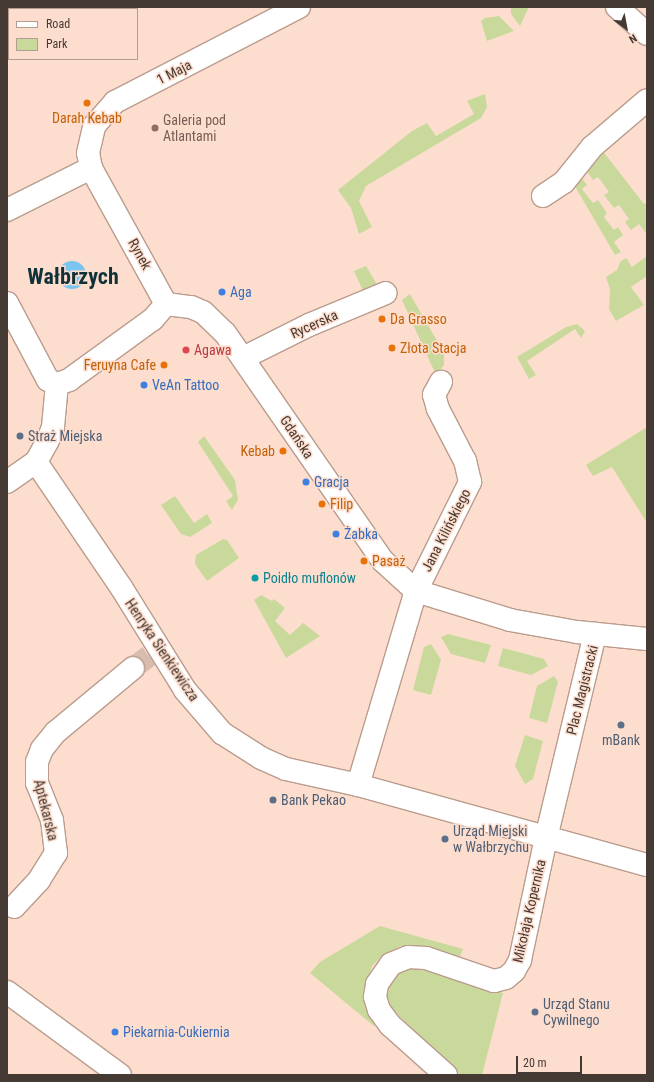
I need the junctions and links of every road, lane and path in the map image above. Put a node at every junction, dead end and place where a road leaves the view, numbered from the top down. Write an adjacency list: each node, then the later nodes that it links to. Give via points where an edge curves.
1 (299, 7): 5 (street, 1 Maja, via 115,102 99,117 90,134 88,153)
2 (617, 7): 3 (street)
3 (647, 34)
4 (647, 100): 6 (street, via 592,147 564,182)
5 (91, 168): 7 (street); 10 (street, Rynek)
6 (543, 196)
7 (7, 210)
8 (386, 293): 11 (street, Rycerska, via 309,324)
9 (7, 303): 13 (street, via 48,380)
10 (166, 304): 11 (street, Gdańska, via 191,307 203,312 225,332); 13 (street, via 153,319 69,380)
11 (243, 358): 16 (street, Gdańska, via 383,561)
12 (440, 382): 16 (street, Jana Kilińskiego, via 434,395 465,461 470,482)
13 (57, 384): 14 (street, via 53,427)
14 (36, 462): 15 (street); 19 (street, Henryka Sienkiewicza, via 121,587)
15 (7, 482)
16 (416, 591): 17 (street, Plac Magistracki, via 510,620); 20 (street)
17 (595, 634): 18 (street); 21 (street, Plac Magistracki)
18 (647, 639)
19 (147, 658): 20 (street, Henryka Sienkiewicza, via 186,690 222,733 261,758 286,769); 23 (street, Aptekarska, via 56,732 42,749 37,762 37,783 52,820 56,853 39,880)
20 (358, 785): 21 (street)
21 (546, 838): 22 (street); 26 (street, Mikołaja Kopernika, via 520,960 514,972 506,978 494,981 426,958 408,957 391,964 377,984 376,997 382,1015)
22 (647, 865)
23 (14, 907)
24 (7, 992): 25 (street)
25 (120, 1075)
26 (446, 1075)

